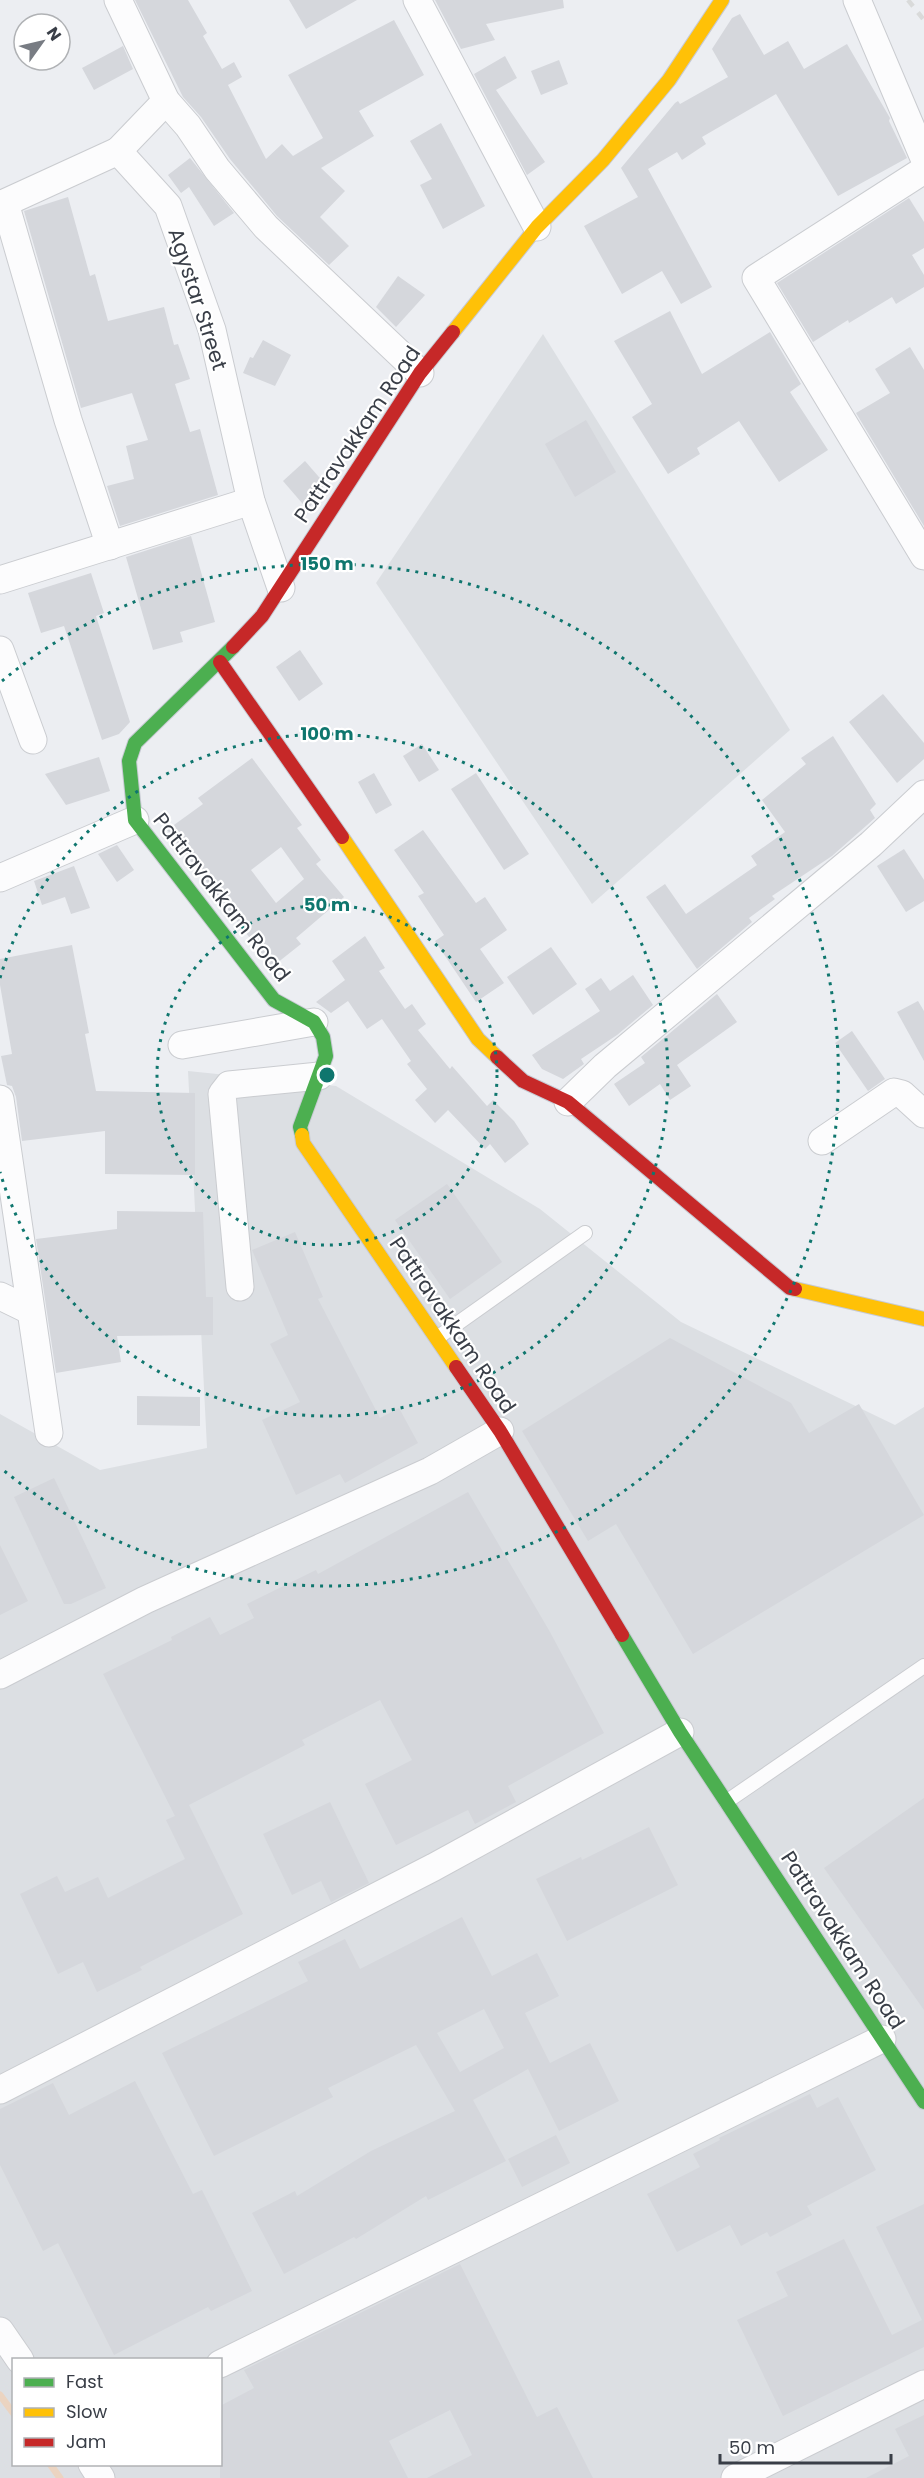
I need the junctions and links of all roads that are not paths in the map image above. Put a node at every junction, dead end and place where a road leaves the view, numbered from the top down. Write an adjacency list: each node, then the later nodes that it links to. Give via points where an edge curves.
1 (118, 0): 5 (street)
2 (417, 0): 10 (street)
3 (722, 0): 10 (street, Pattravakkam Road, via 669,80 603,160)
4 (857, 0): 7 (street)
5 (166, 101): 6 (street); 11 (street, via 266,227)
6 (118, 152): 9 (street); 12 (street, Agystar Street, via 168,207 212,330)
7 (924, 158)
8 (924, 170): 14 (street, via 756,278)
9 (3, 204): 13 (street)
10 (537, 227): 11 (street, Pattravakkam Road)
11 (420, 373): 16 (street, Pattravakkam Road)
12 (251, 501): 13 (street); 16 (street, Agystar Street)
13 (110, 546): 15 (street)
14 (924, 556)
15 (0, 580)
16 (281, 588): 18 (street, Pattravakkam Road, via 262,616)
17 (0, 650): 19 (street)
18 (220, 662): 21 (street, Pattravakkam Road, via 135,743 129,761); 27 (street, via 478,1039 523,1081)
19 (33, 740)
20 (924, 794): 27 (street, via 871,844 605,1066)
21 (135, 820): 22 (street); 23 (street, Pattravakkam Road, via 274,1000)
22 (0, 878)
23 (314, 1022): 24 (street); 25 (street, Pattravakkam Road, via 323,1037 326,1056)
24 (182, 1045)
25 (319, 1076): 31 (street, via 229,1085 222,1094); 35 (street, Pattravakkam Road, via 300,1127 303,1143)
26 (0, 1099): 33 (street)
27 (568, 1102): 34 (street, via 790,1288)
28 (924, 1114): 29 (street, via 902,1094 894,1092)
29 (822, 1141)
30 (585, 1233): 35 (lane)
31 (240, 1287)
32 (0, 1296): 33 (street)
33 (29, 1310): 37 (street)
34 (924, 1319)
35 (437, 1338): 36 (street, Pattravakkam Road)
36 (500, 1431): 39 (street, via 430,1471 145,1600); 40 (street, Pattravakkam Road)
37 (49, 1432)
38 (924, 1666): 41 (lane)
39 (0, 1675)
40 (680, 1732): 41 (street, Pattravakkam Road); 43 (street, via 434,1867)
41 (726, 1802): 42 (street, Pattravakkam Road)
42 (882, 2039): 44 (street, Pattravakkam Road); 45 (street)
43 (0, 2090)
44 (924, 2102)
45 (222, 2363)
46 (924, 2384): 47 (street)
47 (735, 2478)

